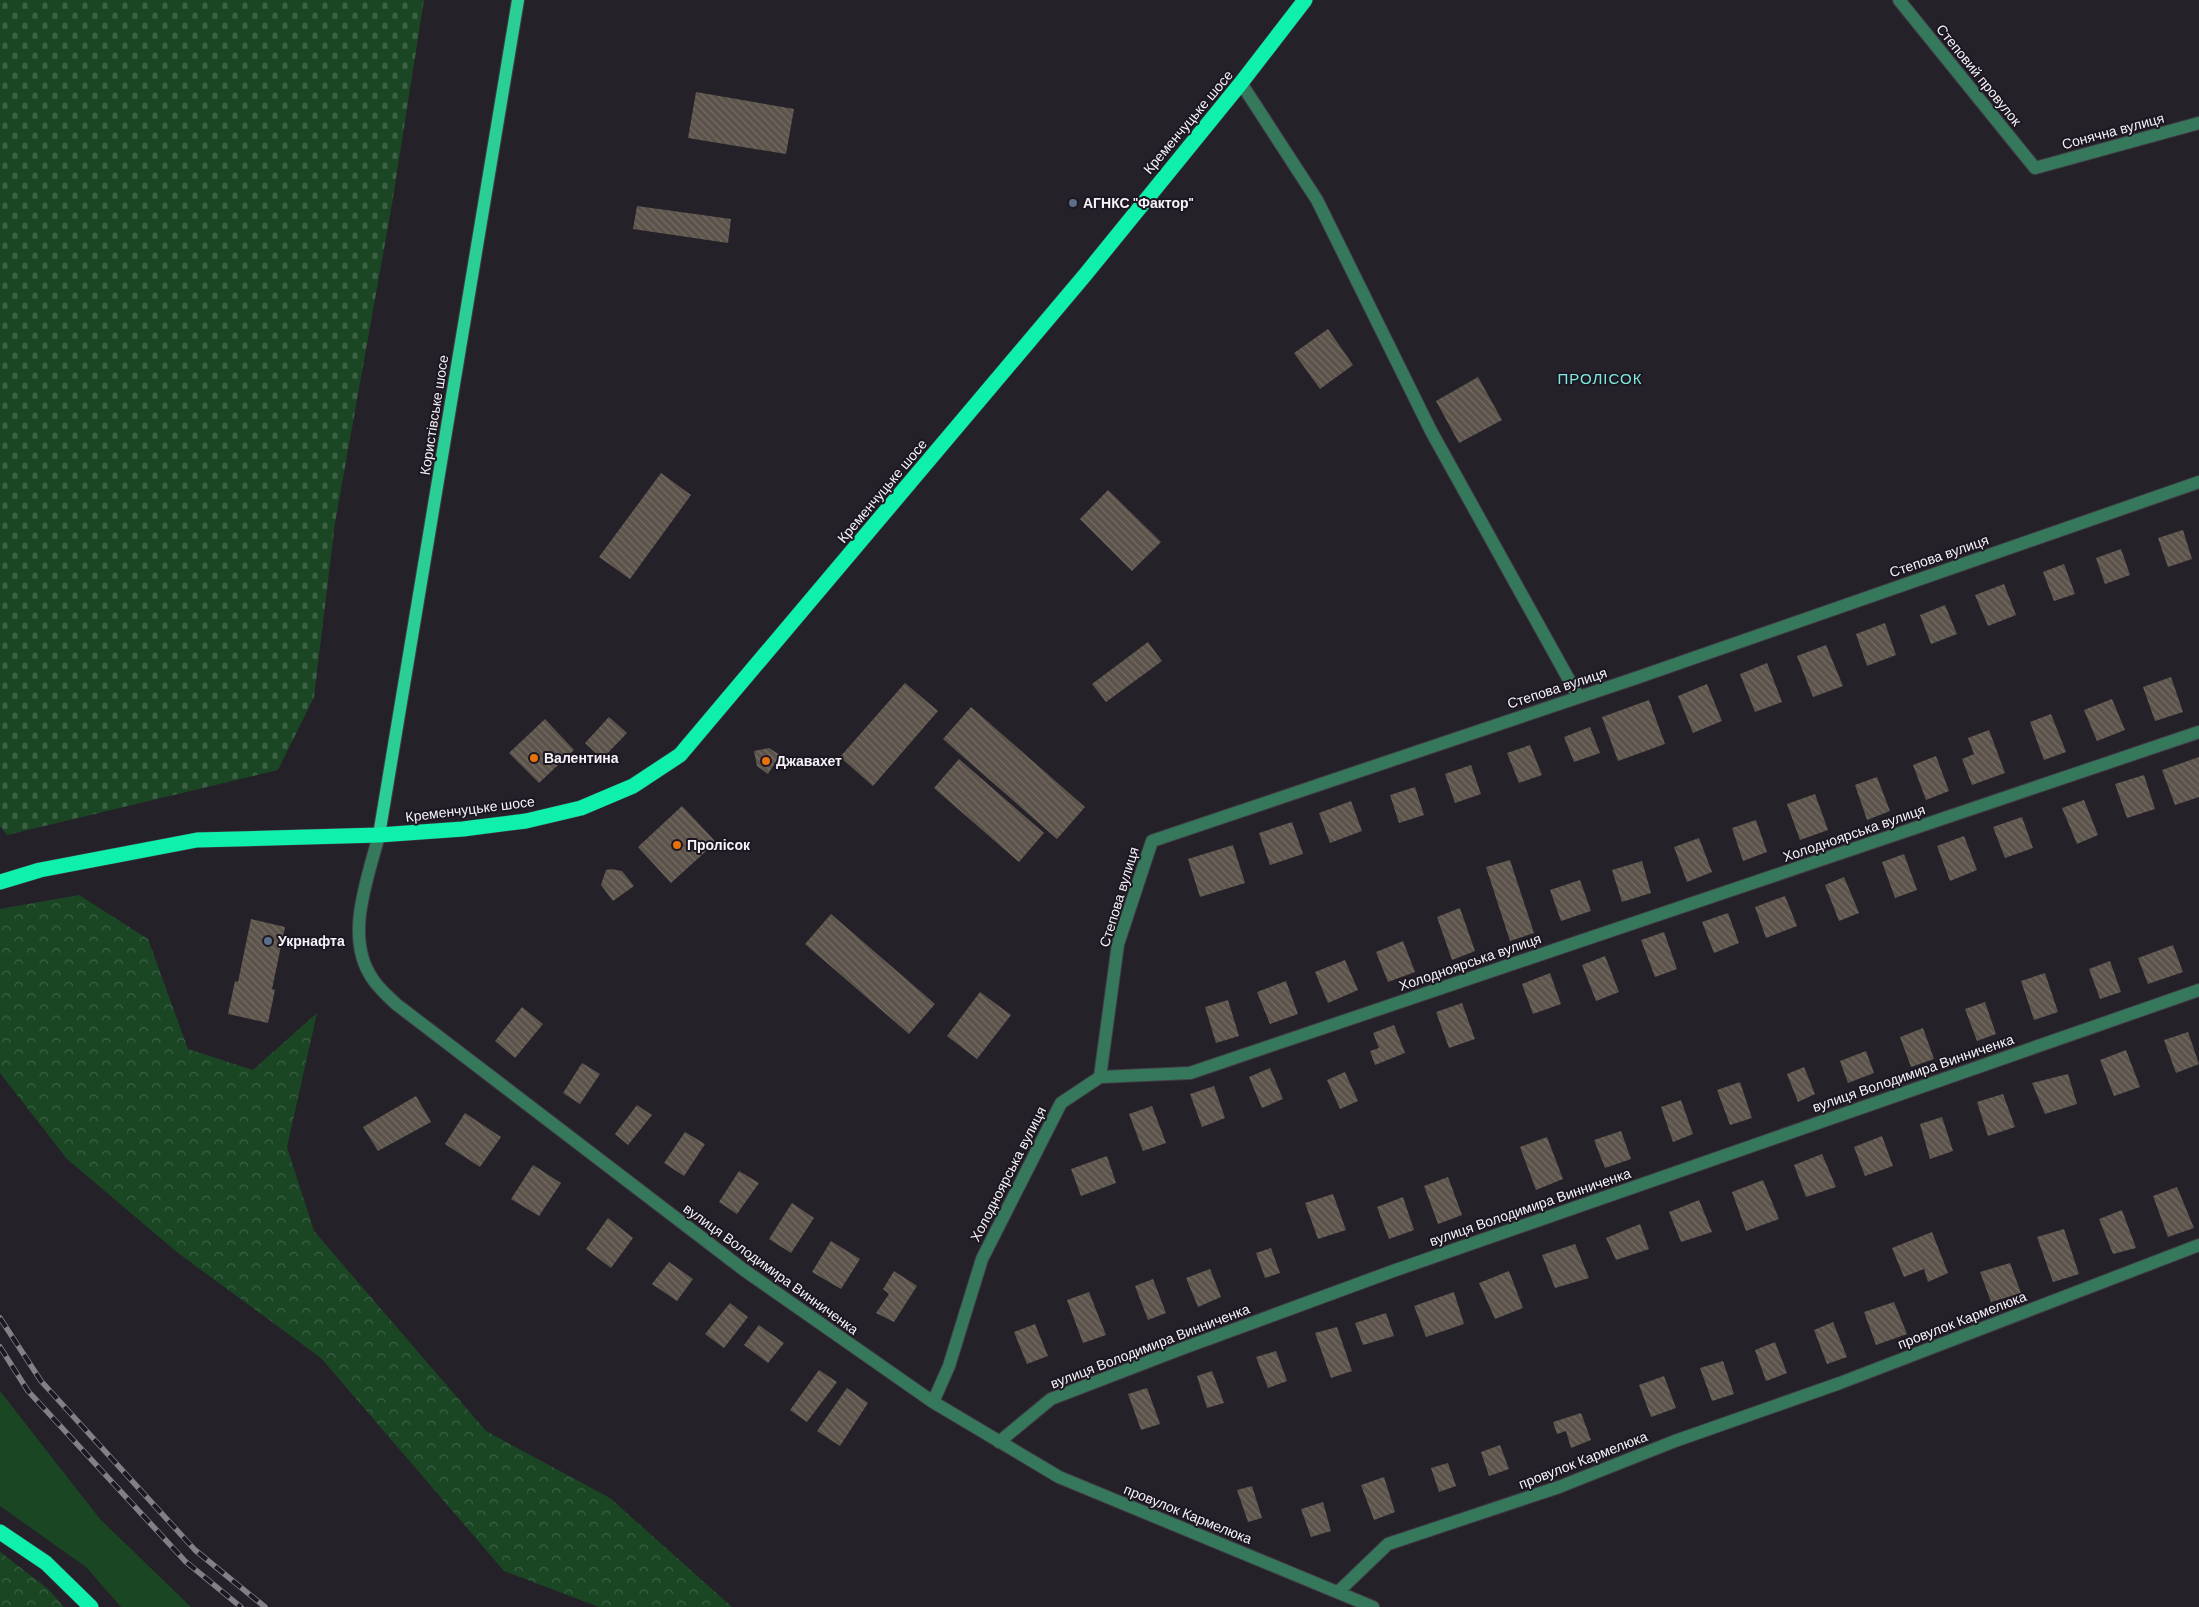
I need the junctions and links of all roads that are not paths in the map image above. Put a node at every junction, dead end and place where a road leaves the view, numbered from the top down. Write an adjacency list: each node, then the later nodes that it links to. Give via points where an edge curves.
1 (518, 0): 10 (main road, Користівське шосе)
2 (1305, 0): 4 (highway, Кременчуцьке шосе)
3 (1900, 0): 6 (street, Степовий провулок)
4 (1241, 83): 8 (street, via 1317,200 1431,431); 10 (highway, Кременчуцьке шосе, via 1085,275 680,755 633,786 581,808 526,821)
5 (2199, 123): 6 (street, Сонячна вулиця)
6 (2035, 168)
7 (2199, 482): 8 (street, Степова вулиця)
8 (1578, 696): 13 (street, Степова вулиця, via 1152,841 1118,944)
9 (2199, 732): 13 (street, Холодноярська вулиця, via 1190,1072)
10 (380, 835): 11 (highway, Кременчуцьке шосе, via 198,840 40,870); 15 (street, вулиця Володимира Винниченка, via 358,932 361,953 372,978 396,1004 744,1270)
11 (0, 882)
12 (2199, 990): 16 (street, вулиця Володимира Винниченка, via 1430,1258 1181,1349 1051,1399)
13 (1100, 1077): 15 (street, Холодноярська вулиця, via 1061,1103 982,1258 949,1366)
14 (2199, 1245): 18 (street, провулок Кармелюка, via 1840,1384 1674,1441 1559,1487 1388,1544)
15 (933, 1402): 16 (street, вулиця Володимира Винниченка)
16 (999, 1442): 18 (street, провулок Кармелюка, via 1059,1477)
17 (0, 1532): 19 (highway, via 46,1563)
18 (1338, 1592): 20 (street)
19 (91, 1607)
20 (1374, 1607)

